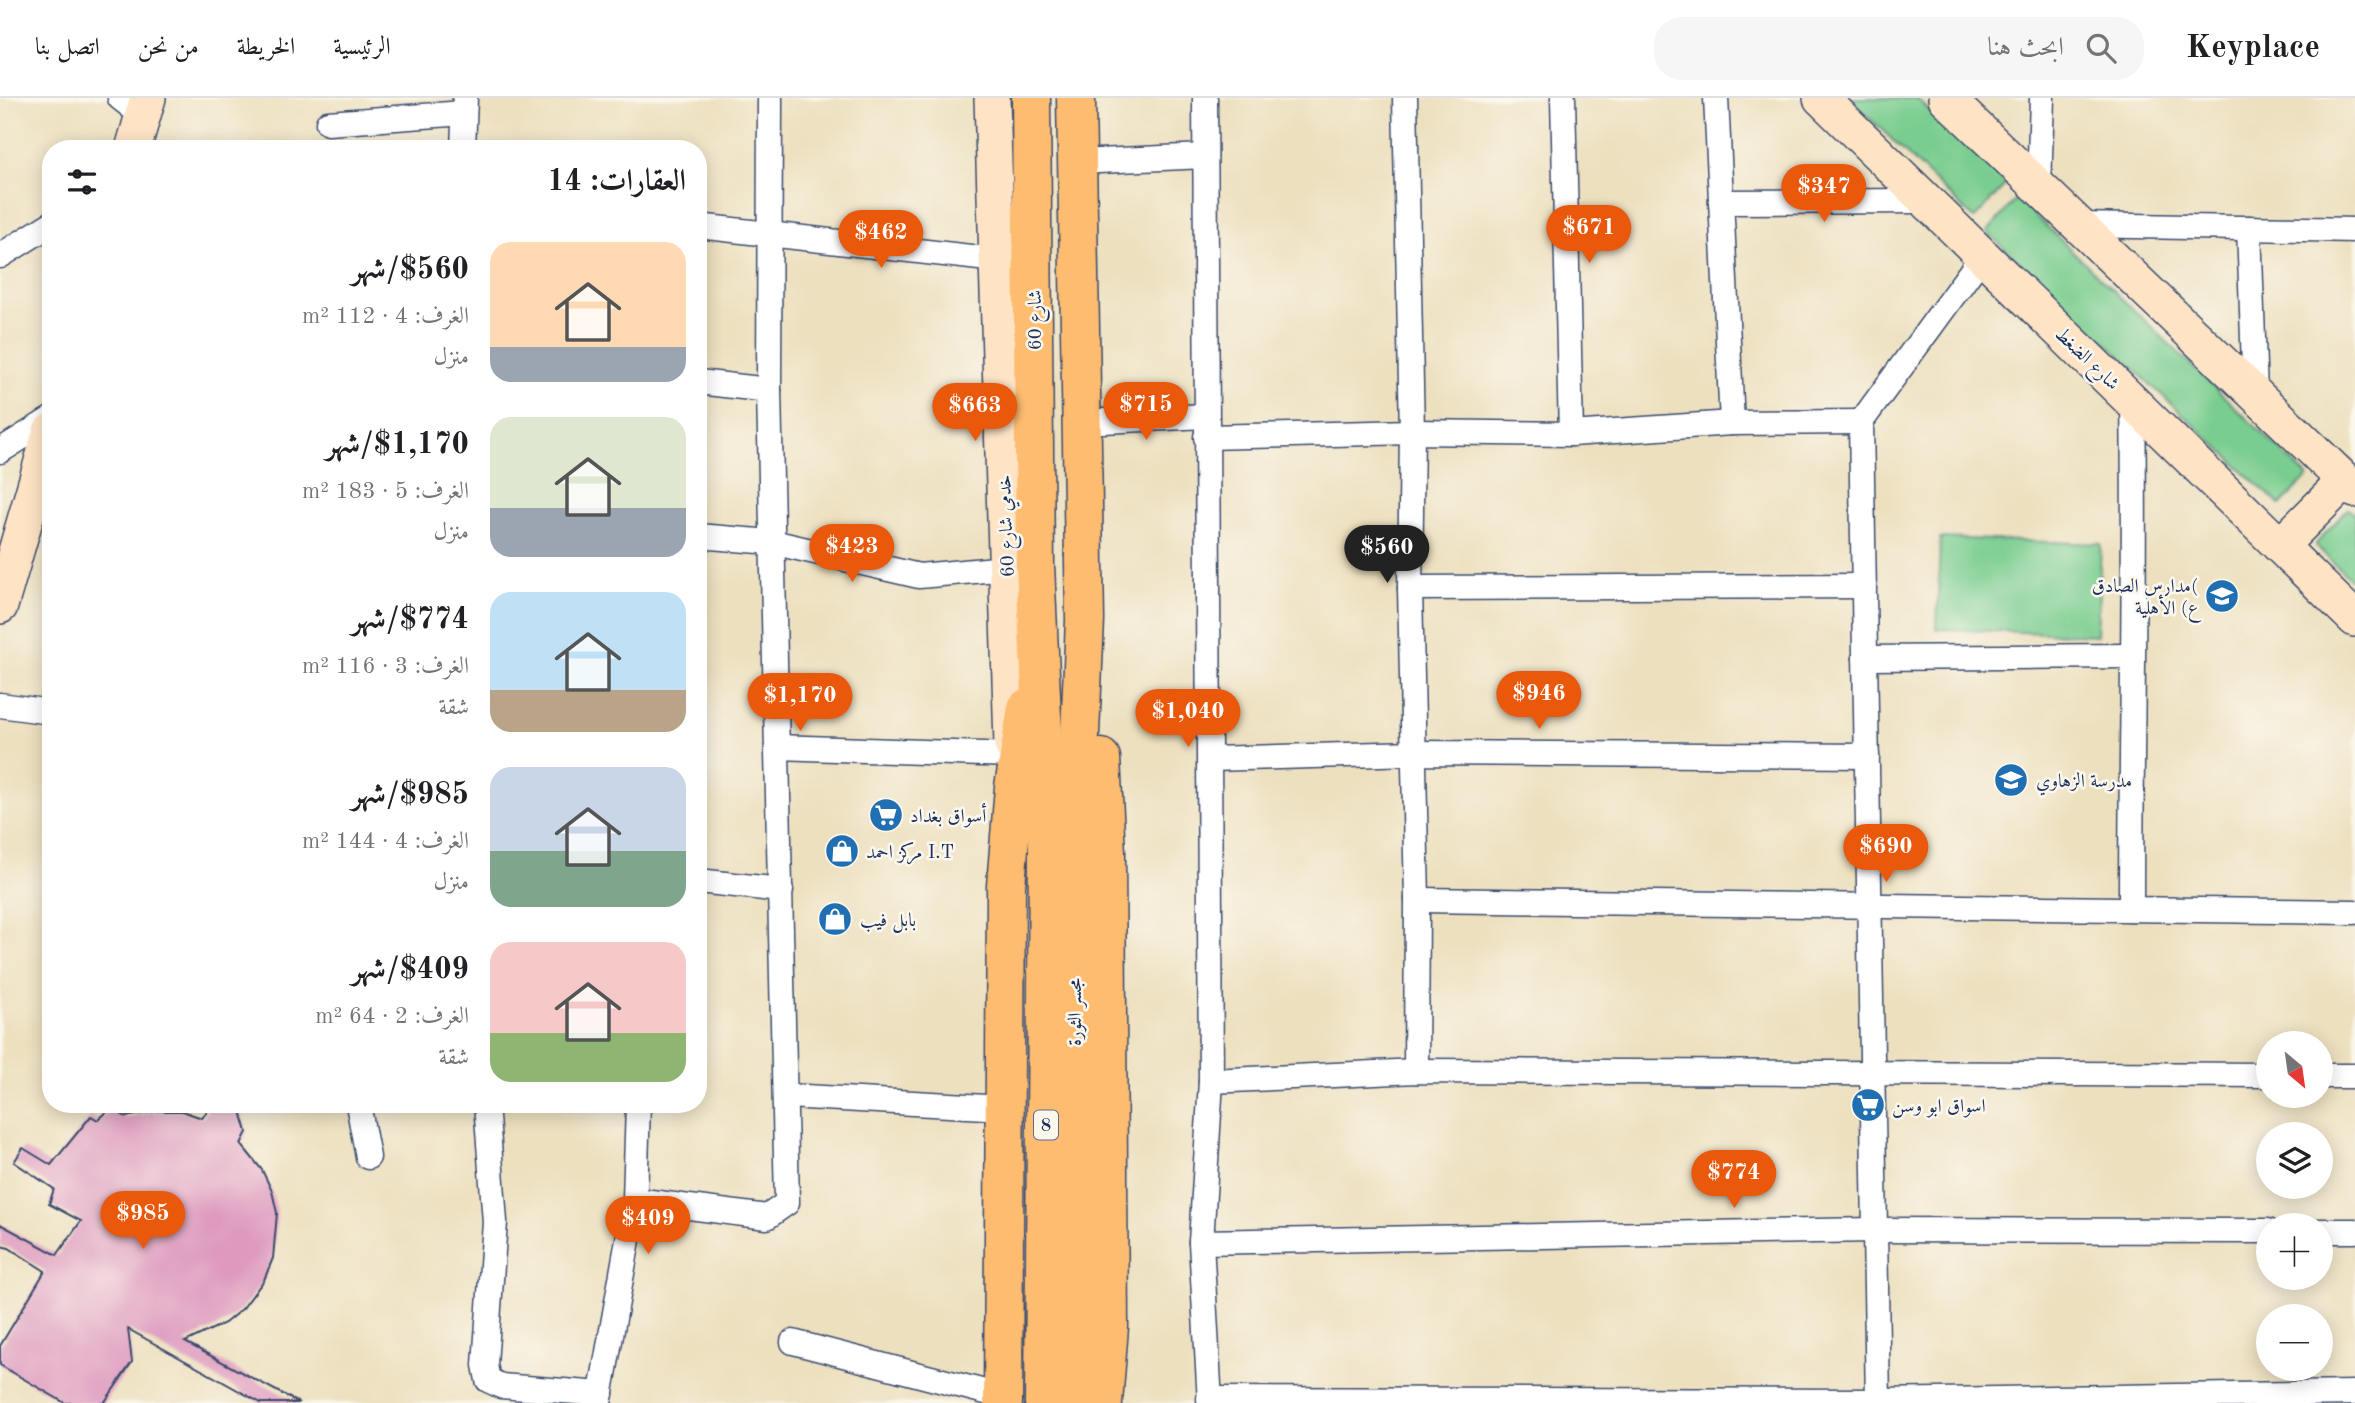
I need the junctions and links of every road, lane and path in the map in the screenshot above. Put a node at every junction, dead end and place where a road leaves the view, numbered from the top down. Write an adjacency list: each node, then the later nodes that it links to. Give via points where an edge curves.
1 (770, 98): 27 (street)
2 (992, 98): 30 (street, خدمي شارع 60)
3 (1031, 98): 54 (highway, شارع 60 / 8)
4 (1076, 98): 18 (highway, 8)
5 (1205, 98): 17 (street)
6 (1405, 98): 40 (street)
7 (1563, 98): 41 (street)
8 (1716, 98): 21 (street)
9 (1821, 98): 20 (street, شارع الضغط)
10 (1946, 98): 19 (street)
11 (2042, 98): 19 (street)
12 (137, 104): 15 (street)
13 (464, 106): 14 (street); 16 (street)
14 (328, 123)
15 (135, 140)
16 (463, 140)
17 (1205, 156): 18 (street); 39 (street)
18 (1077, 162): 35 (highway, 8)
19 (2039, 186): 22 (street)
20 (1927, 201): 21 (street); 28 (street, شارع الضغط)
21 (1721, 202): 37 (street)
22 (2079, 225): 24 (street); 33 (street)
23 (707, 227): 27 (street)
24 (2249, 228): 26 (street); 33 (street)
25 (42, 230): 29 (street)
26 (2355, 230)
27 (771, 233): 30 (street); 32 (street)
28 (1983, 255): 34 (street, شارع الضغط); 36 (street)
29 (0, 256)
30 (997, 260): 48 (street, خدمي شارع 60)
31 (707, 383): 32 (street)
32 (769, 390): 46 (street)
33 (2255, 394): 44 (street)
34 (2133, 401): 47 (street, شارع الضغط); 55 (street)
35 (1082, 422): 39 (street); 53 (highway, 8)
36 (1861, 422): 37 (street); 49 (street)
37 (1732, 423): 41 (street)
38 (42, 425): 42 (street)
39 (1206, 427): 40 (street); 62 (street)
40 (1412, 432): 41 (street); 50 (street)
41 (1571, 434)
42 (0, 452)
43 (42, 462): 51 (street)
44 (2350, 486): 47 (street)
45 (707, 537): 46 (street)
46 (772, 542): 48 (street, via 919,576); 59 (street)
47 (2280, 546): 52 (street, شارع الضغط)
48 (1007, 568): 63 (street, خدمي شارع 60)
49 (1864, 586): 50 (street); 56 (street)
50 (1410, 588): 60 (street)
51 (0, 606)
52 (2355, 619)
53 (1085, 620): 64 (highway, مجسر الثورة / 8); 89 (highway, via 1102,769 1106,853)
54 (1039, 626): 63 (highway); 64 (highway, مجسر الثورة / 8)
55 (2131, 656): 56 (street); 69 (street)
56 (1865, 658): 61 (street)
57 (0, 705): 58 (street)
58 (42, 711)
59 (777, 747): 63 (street); 66 (street)
60 (1414, 753): 61 (street); 62 (street); 67 (street)
61 (1867, 756): 68 (street)
62 (1211, 759): 76 (street)
63 (1013, 771): 78 (highway, via 1006,886)
64 (1062, 848): 96 (highway, مجسر الثورة / 8); 97 (highway, مجسر الثورة / 8)
65 (707, 882): 66 (street)
66 (781, 890): 77 (street)
67 (1417, 900): 68 (street); 71 (street)
68 (1870, 906): 69 (street); 72 (street)
69 (2131, 909): 70 (street)
70 (2355, 912)
71 (1416, 1071): 72 (street); 76 (street)
72 (1872, 1072): 73 (street); 84 (street)
73 (2256, 1075)
74 (2333, 1076): 75 (street)
75 (2355, 1076)
76 (1211, 1080): 88 (street)
77 (786, 1096): 78 (street); 83 (street, via 787,1203 778,1212 767,1217)
78 (1004, 1108): 93 (highway, via 1002,1324)
79 (360, 1113): 82 (street)
80 (487, 1113): 92 (street, via 495,1222 485,1365 488,1380 501,1386)
81 (638, 1113): 83 (street)
82 (368, 1157)
83 (635, 1200): 92 (street)
84 (1875, 1230): 85 (street); 88 (street); 95 (street)
85 (2256, 1231)
86 (2333, 1231): 87 (street)
87 (2355, 1231)
88 (1201, 1242): 94 (street)
89 (1109, 1327): 98 (highway); 99 (highway)
90 (793, 1342): 93 (street)
91 (2355, 1393): 95 (street)
92 (600, 1398)
93 (993, 1400)
94 (1210, 1401): 95 (street)
95 (1878, 1402)
96 (1044, 1403)
97 (1071, 1403)
98 (1103, 1403)
99 (1114, 1403)

